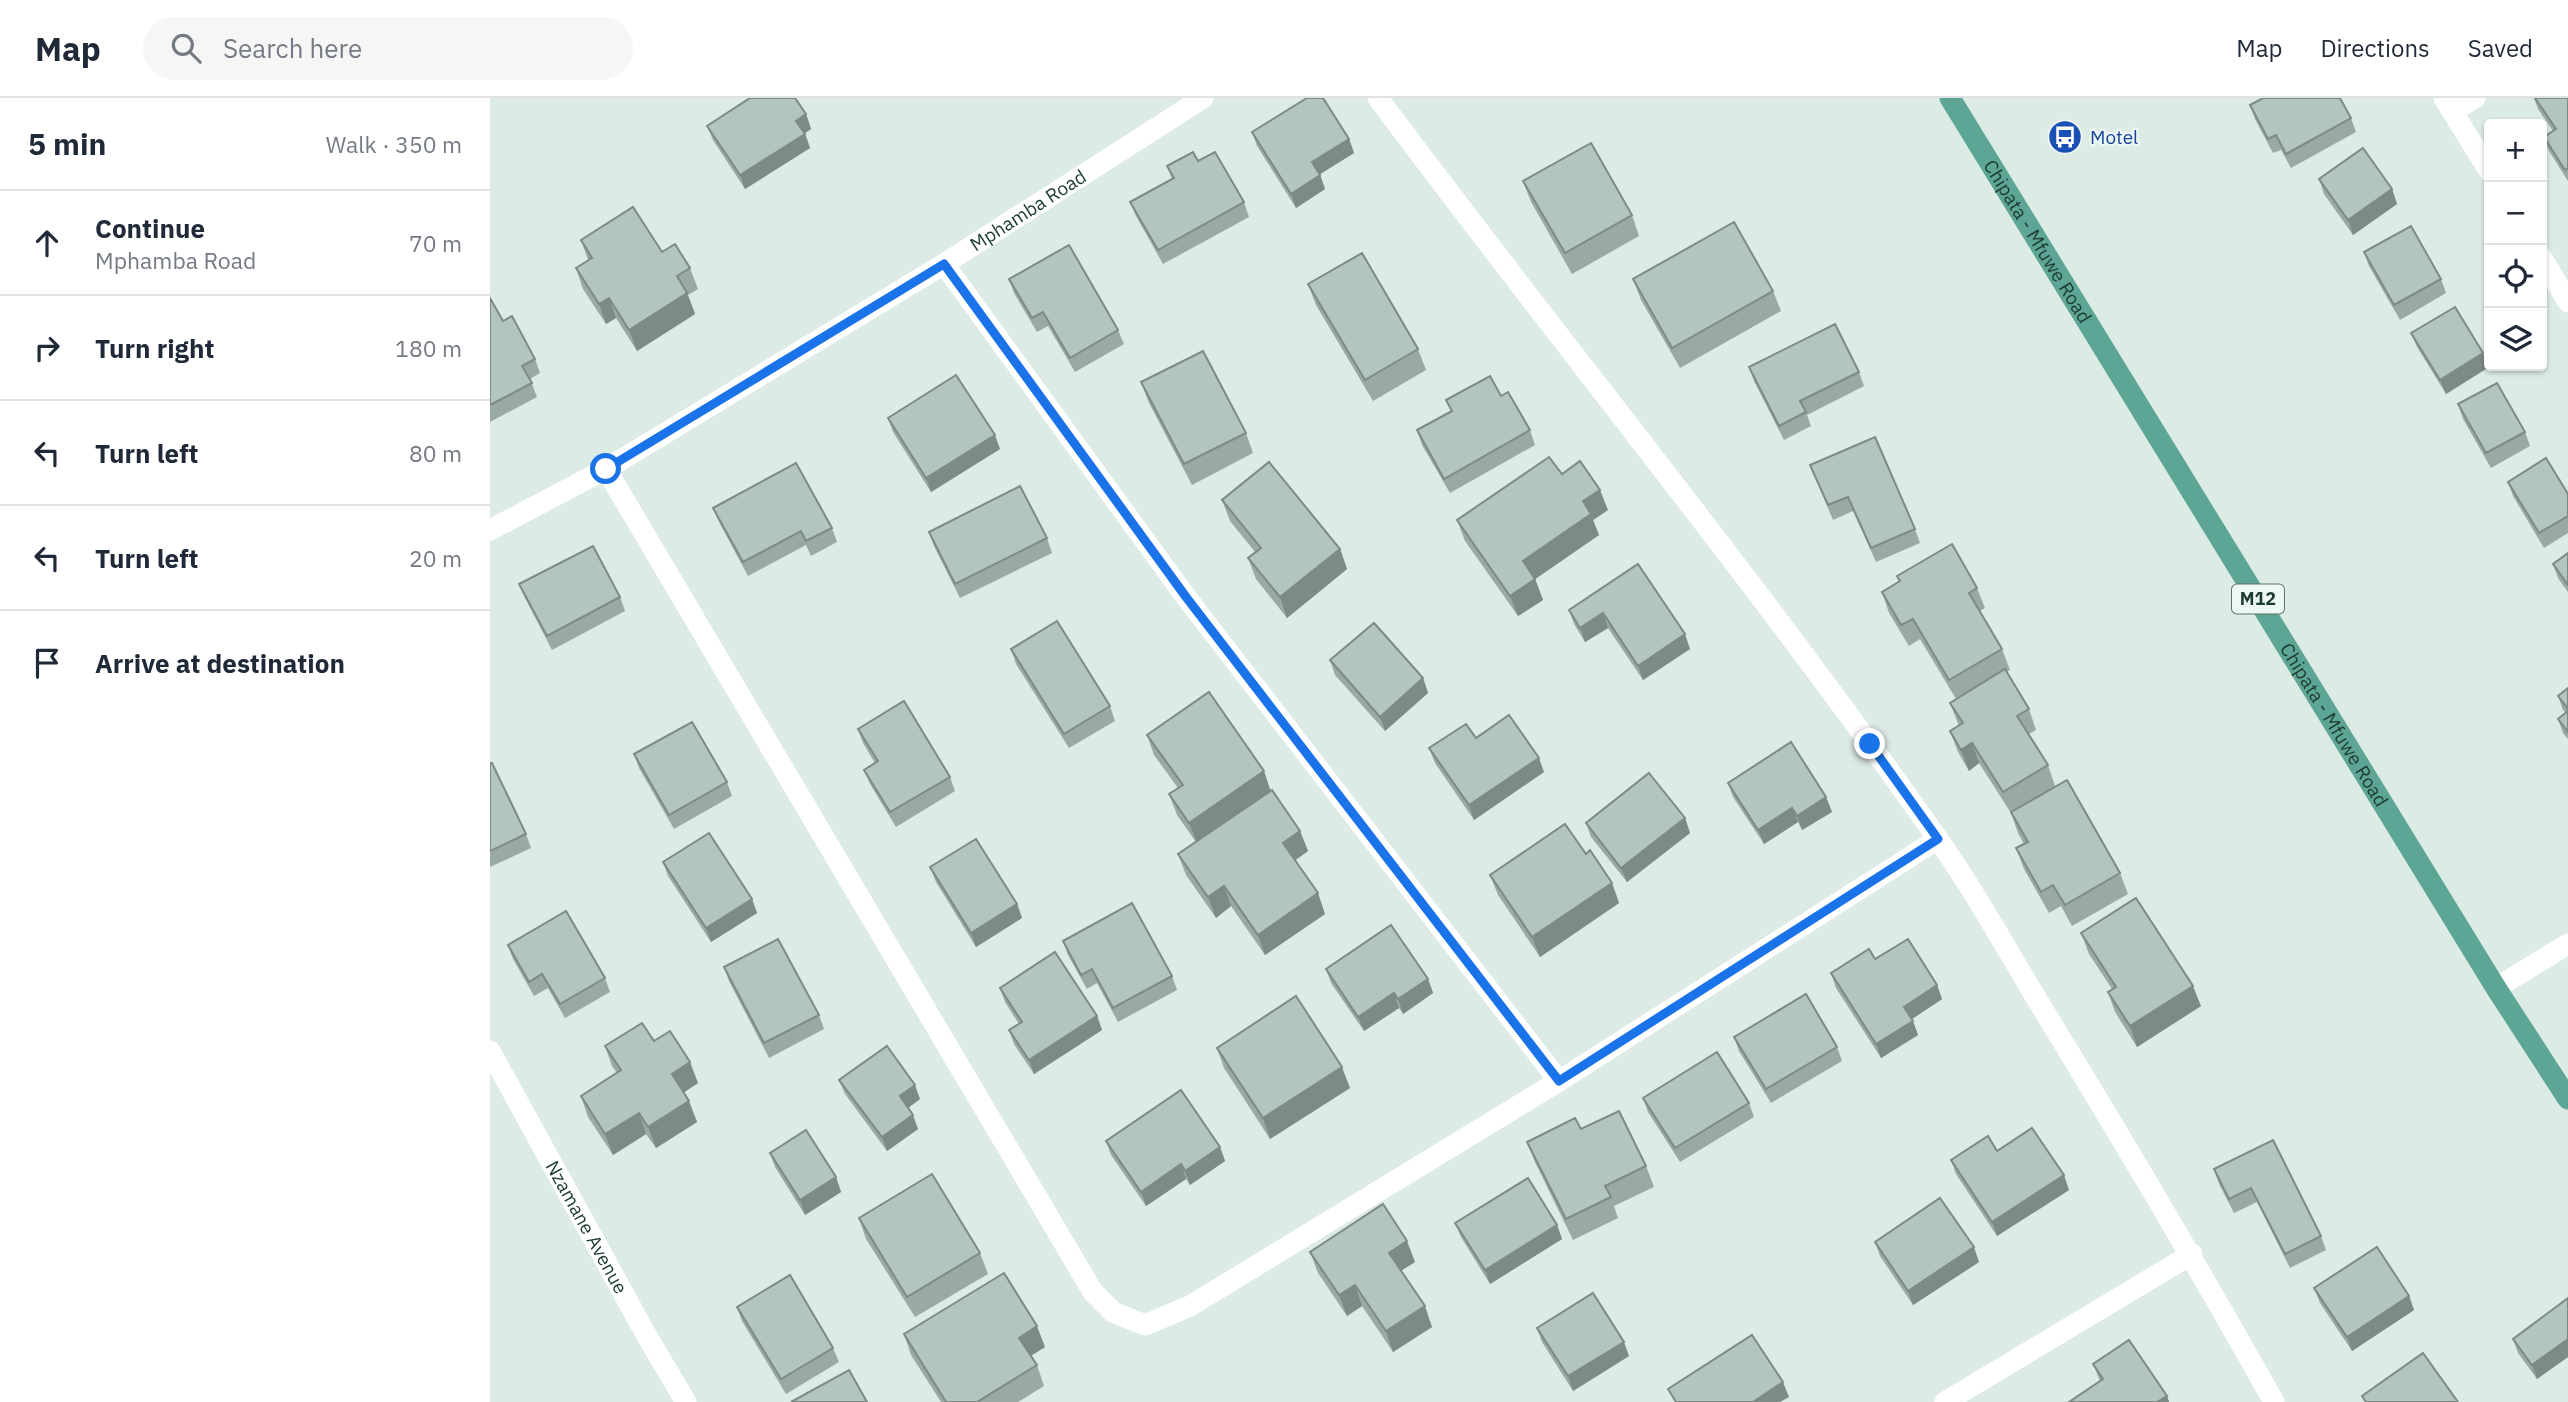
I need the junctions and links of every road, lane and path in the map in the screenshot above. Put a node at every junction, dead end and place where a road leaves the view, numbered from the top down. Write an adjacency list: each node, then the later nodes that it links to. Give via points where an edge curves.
1 (1203, 98): 7 (street, Mphamba Road)
2 (1378, 98): 12 (street, via 1641,438)
3 (1950, 98): 14 (main road, Chipata - Mfuwe Road / M12)
4 (2475, 98): 5 (street)
5 (2449, 105): 6 (street)
6 (2484, 164)
7 (944, 264): 10 (street, Mphamba Road); 16 (street, via 1186,597)
8 (2547, 266): 9 (street)
9 (2568, 302)
10 (606, 469): 11 (street, Mphamba Road); 16 (street, via 1093,1292 1113,1312 1145,1325 1190,1306)
11 (490, 530)
12 (1938, 839): 16 (street); 18 (street)
13 (2568, 944): 14 (street)
14 (2496, 988): 17 (main road, Chipata - Mfuwe Road / M12)
15 (490, 1051): 19 (street, Nzamane Avenue)
16 (1559, 1081)
17 (2568, 1099)
18 (2192, 1254): 20 (street); 21 (street)
19 (686, 1402)
20 (1945, 1402)
21 (2274, 1402)

